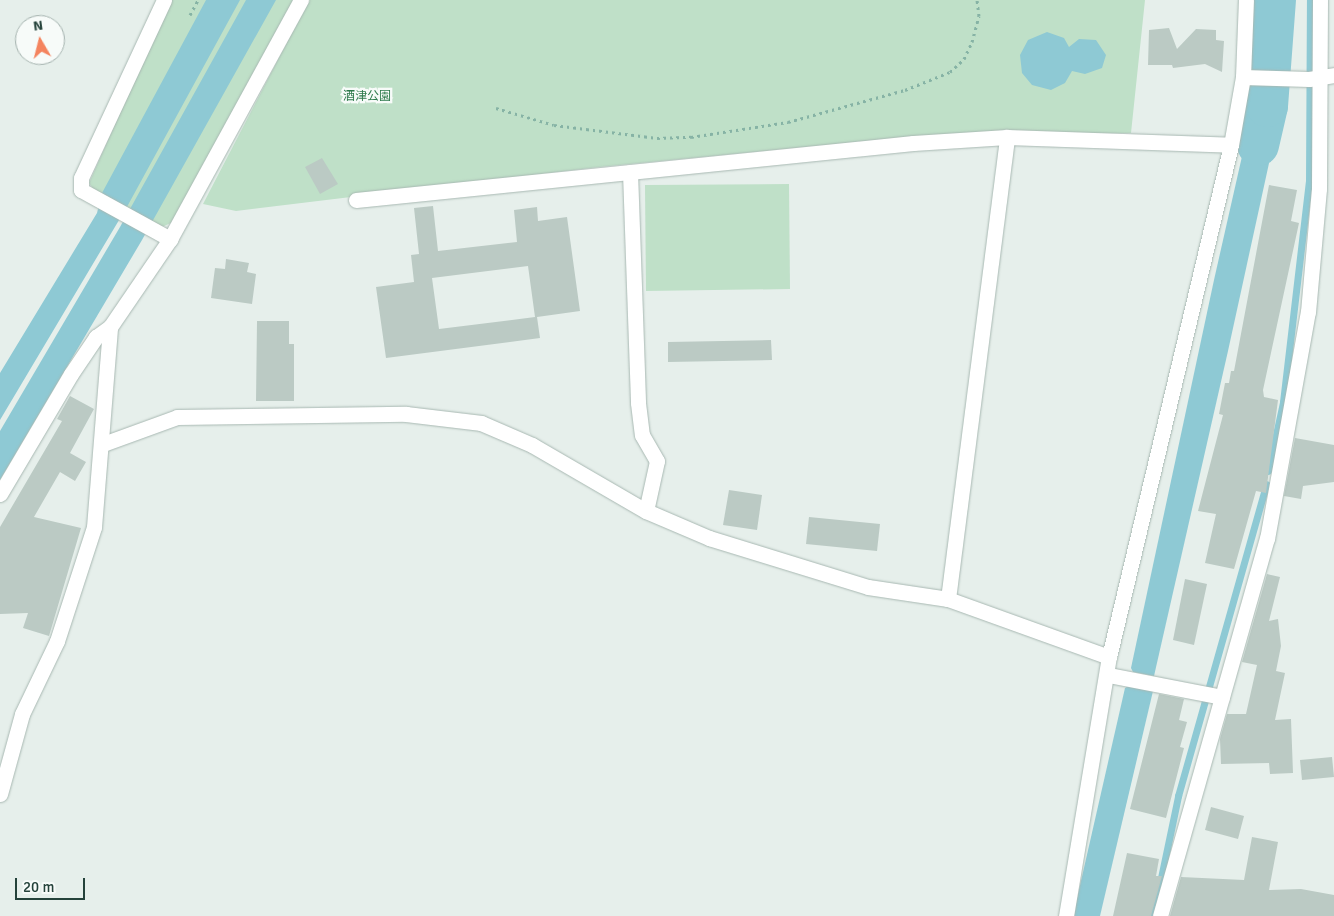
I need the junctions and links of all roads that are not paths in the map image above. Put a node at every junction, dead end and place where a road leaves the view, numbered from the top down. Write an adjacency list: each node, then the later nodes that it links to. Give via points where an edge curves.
1 (164, 0): 11 (street, via 82,178 81,190)
2 (301, 0): 11 (street)
3 (1246, 0): 5 (street)
4 (1320, 0): 6 (street)
5 (1249, 77): 6 (street); 8 (street)
6 (1321, 77): 19 (street, via 1319,189 1308,312 1267,539)
7 (1007, 137): 8 (street); 9 (street); 16 (street)
8 (1231, 145): 17 (street)
9 (630, 172): 10 (street); 15 (street, via 638,403 642,435 657,461)
10 (356, 200)
11 (170, 239): 12 (street)
12 (110, 327): 13 (street); 14 (street, via 96,337 71,374)
13 (103, 444): 15 (street, via 177,417 406,414 481,423 532,445); 20 (street, via 94,527 57,641 22,714)
14 (0, 494)
15 (646, 511): 16 (street, via 709,538 868,587)
16 (948, 599): 17 (street)
17 (1109, 657): 18 (street)
18 (1109, 675): 19 (street); 21 (street)
19 (1222, 698): 22 (street)
20 (0, 794)
21 (1066, 916)
22 (1160, 916)

